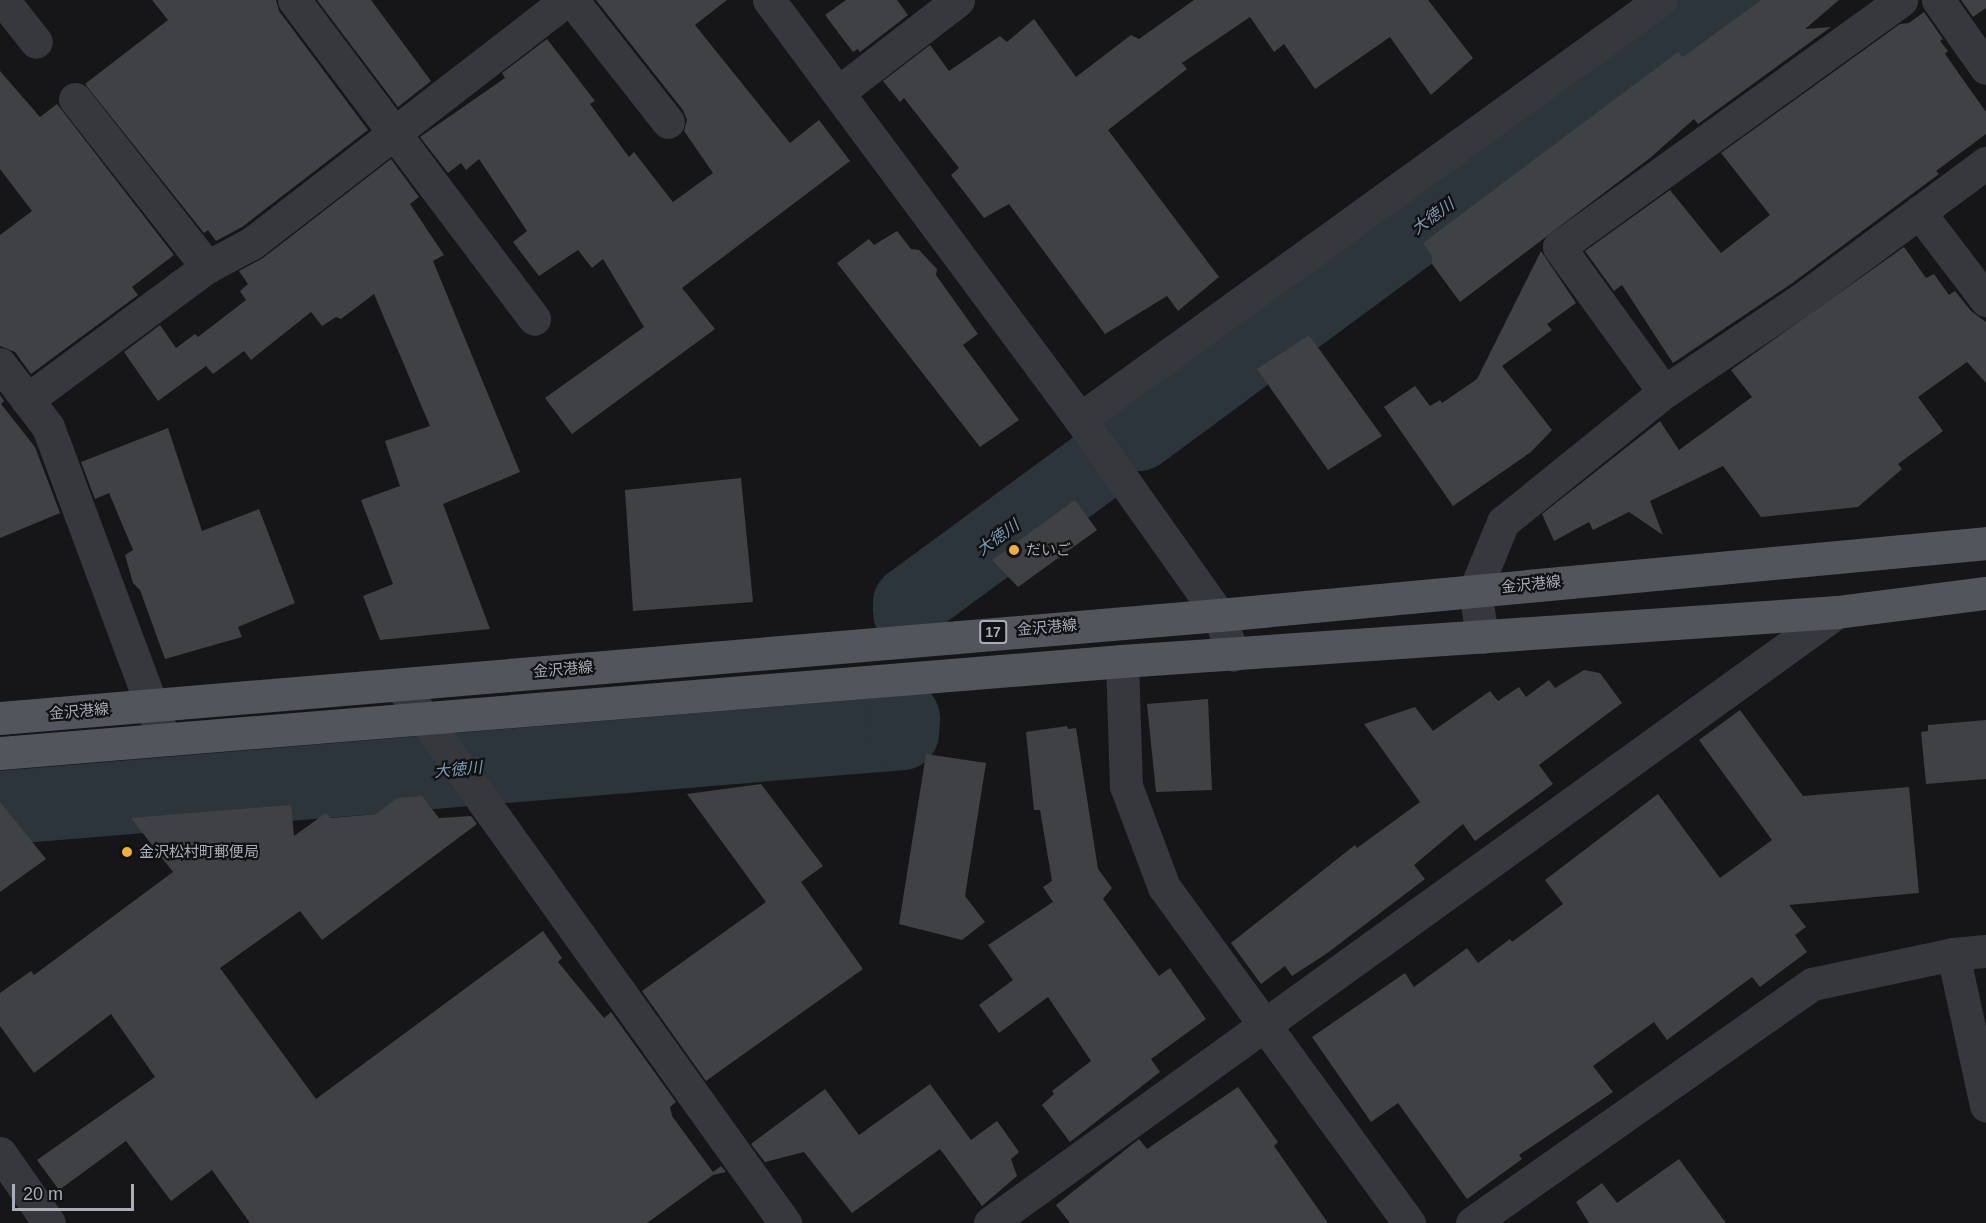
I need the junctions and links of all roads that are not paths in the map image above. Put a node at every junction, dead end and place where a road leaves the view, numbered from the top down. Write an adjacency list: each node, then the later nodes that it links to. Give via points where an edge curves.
1 (3, 0): 10 (street)
2 (294, 0): 15 (street)
3 (566, 0): 15 (street)
4 (572, 0): 14 (street)
5 (769, 0): 12 (street)
6 (958, 0): 12 (street)
7 (1660, 0): 24 (street)
8 (1901, 0): 22 (street, via 1558,247)
9 (1938, 0): 11 (street)
10 (36, 42)
11 (1986, 68)
12 (840, 91): 24 (street)
13 (75, 99): 18 (street)
14 (668, 122)
15 (392, 134): 18 (street, via 252,243); 20 (street)
16 (1986, 163): 17 (street)
17 (1918, 212): 19 (street); 22 (street)
18 (207, 267): 23 (street)
19 (1986, 300)
20 (534, 319)
21 (0, 364): 23 (street)
22 (1664, 392): 26 (street, via 1503,522)
23 (27, 400): 34 (street, via 48,427)
24 (1080, 419): 29 (street)
25 (1986, 543): 26 (main road, 金沢港線 / 17)
26 (1475, 590): 29 (main road, 金沢港線 / 17); 30 (street)
27 (1986, 593): 28 (main road)
28 (1836, 612): 30 (main road); 41 (street)
29 (1220, 615): 31 (street); 33 (main road, 金沢港線 / 17)
30 (1482, 637): 31 (main road)
31 (1233, 655): 32 (main road)
32 (1122, 661): 36 (main road); 41 (street, via 1126,786 1164,887)
33 (400, 684): 34 (main road, 金沢港線 / 17); 36 (street)
34 (153, 705): 35 (main road, 金沢港線 / 17); 37 (street)
35 (0, 718)
36 (423, 720): 37 (main road); 45 (street)
37 (165, 741): 38 (main road)
38 (0, 753)
39 (1986, 951): 40 (street)
40 (1953, 954): 42 (street); 48 (street, via 1812,984)
41 (1265, 1025): 46 (street); 47 (street)
42 (1986, 1105)
43 (0, 1153): 44 (street)
44 (49, 1223)
45 (785, 1223)
46 (990, 1223)
47 (1409, 1223)
48 (1472, 1223)

